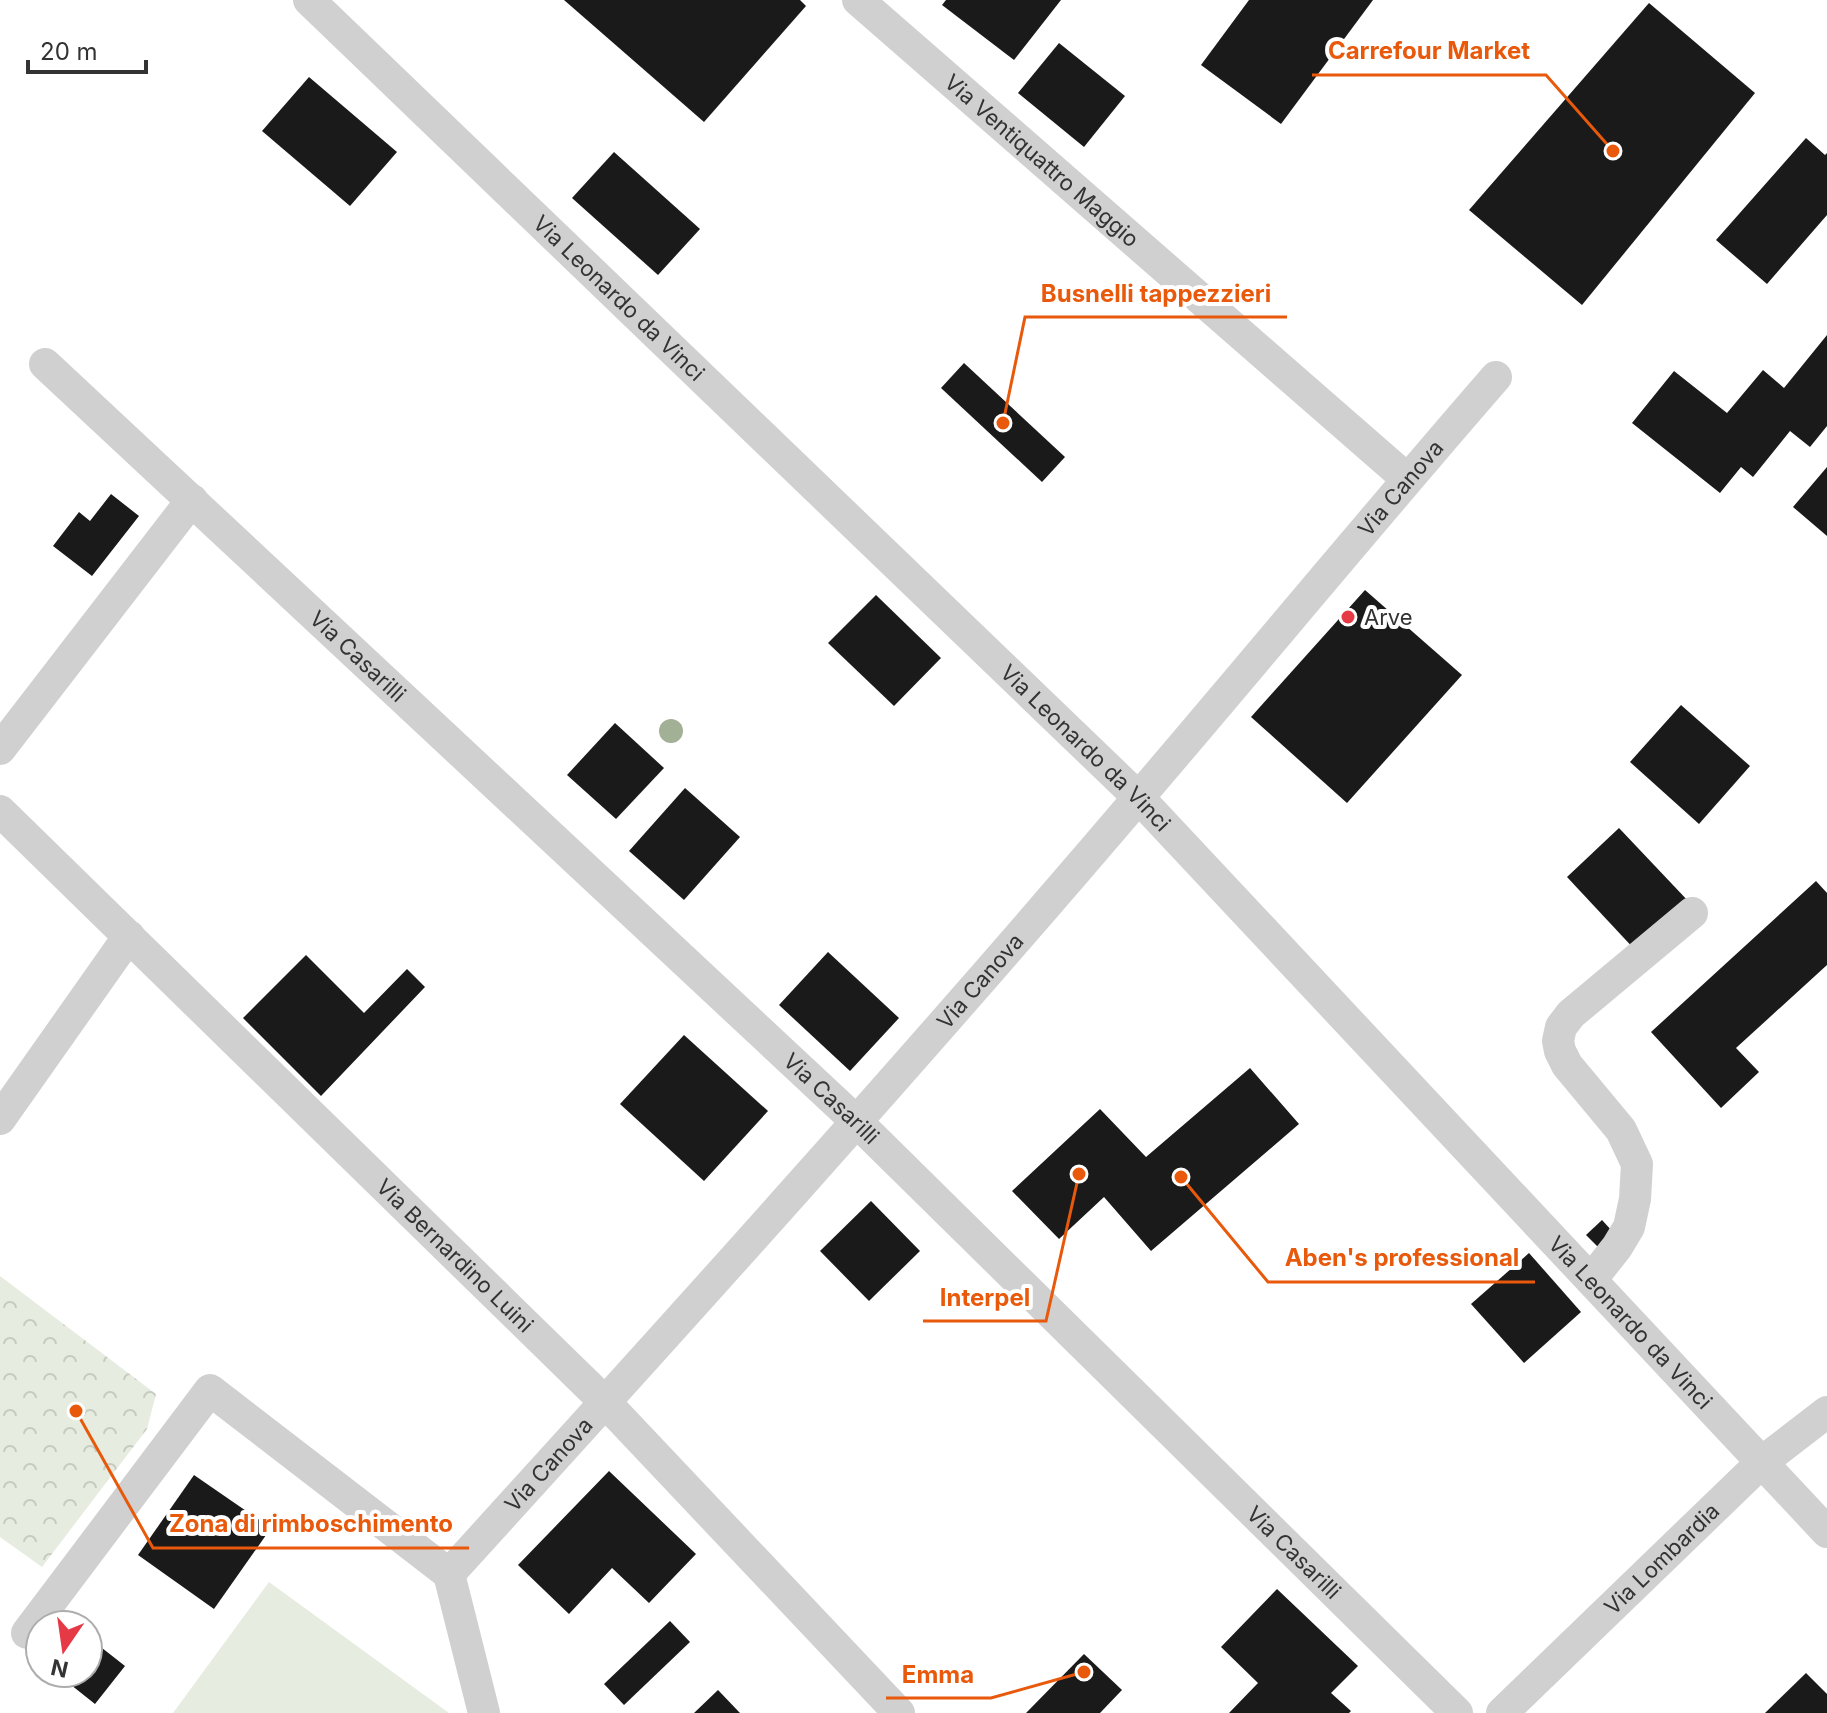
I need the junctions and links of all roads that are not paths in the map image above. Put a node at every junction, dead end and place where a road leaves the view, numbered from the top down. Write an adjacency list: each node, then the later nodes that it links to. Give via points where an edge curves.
1 (858, 0): 5 (street, Via Ventiquattro Maggio)
2 (317, 3): 8 (street, Via Leonardo da Vinci)
3 (45, 364): 6 (street, Via Casarilli)
4 (1496, 377): 5 (street, Via Canova)
5 (1407, 479): 8 (street, Via Canova)
6 (192, 500): 7 (street); 13 (street, Via Casarilli)
7 (0, 749)
8 (1139, 798): 13 (street, Via Canova); 14 (street, Via Leonardo da Vinci)
9 (0, 811): 11 (street, Via Bernardino Luini)
10 (1692, 913): 14 (street, via 1561,1027 1558,1041 1567,1065 1621,1130 1637,1164 1629,1227)
11 (129, 936): 12 (street); 15 (street, Via Bernardino Luini)
12 (0, 1119)
13 (857, 1122): 15 (street, Via Canova); 23 (street, Via Casarilli)
14 (1591, 1280): 17 (street, Via Leonardo da Vinci)
15 (605, 1402): 19 (street, Via Canova); 22 (street, Via Bernardino Luini)
16 (1827, 1412): 17 (street, Via Lombardia)
17 (1762, 1462): 18 (street, Via Leonardo da Vinci); 24 (street, Via Lombardia)
18 (1827, 1532)
19 (449, 1574): 20 (street, via 210,1390); 21 (street)
20 (45, 1609)
21 (484, 1713)
22 (899, 1713)
23 (1457, 1713)
24 (1502, 1713)

